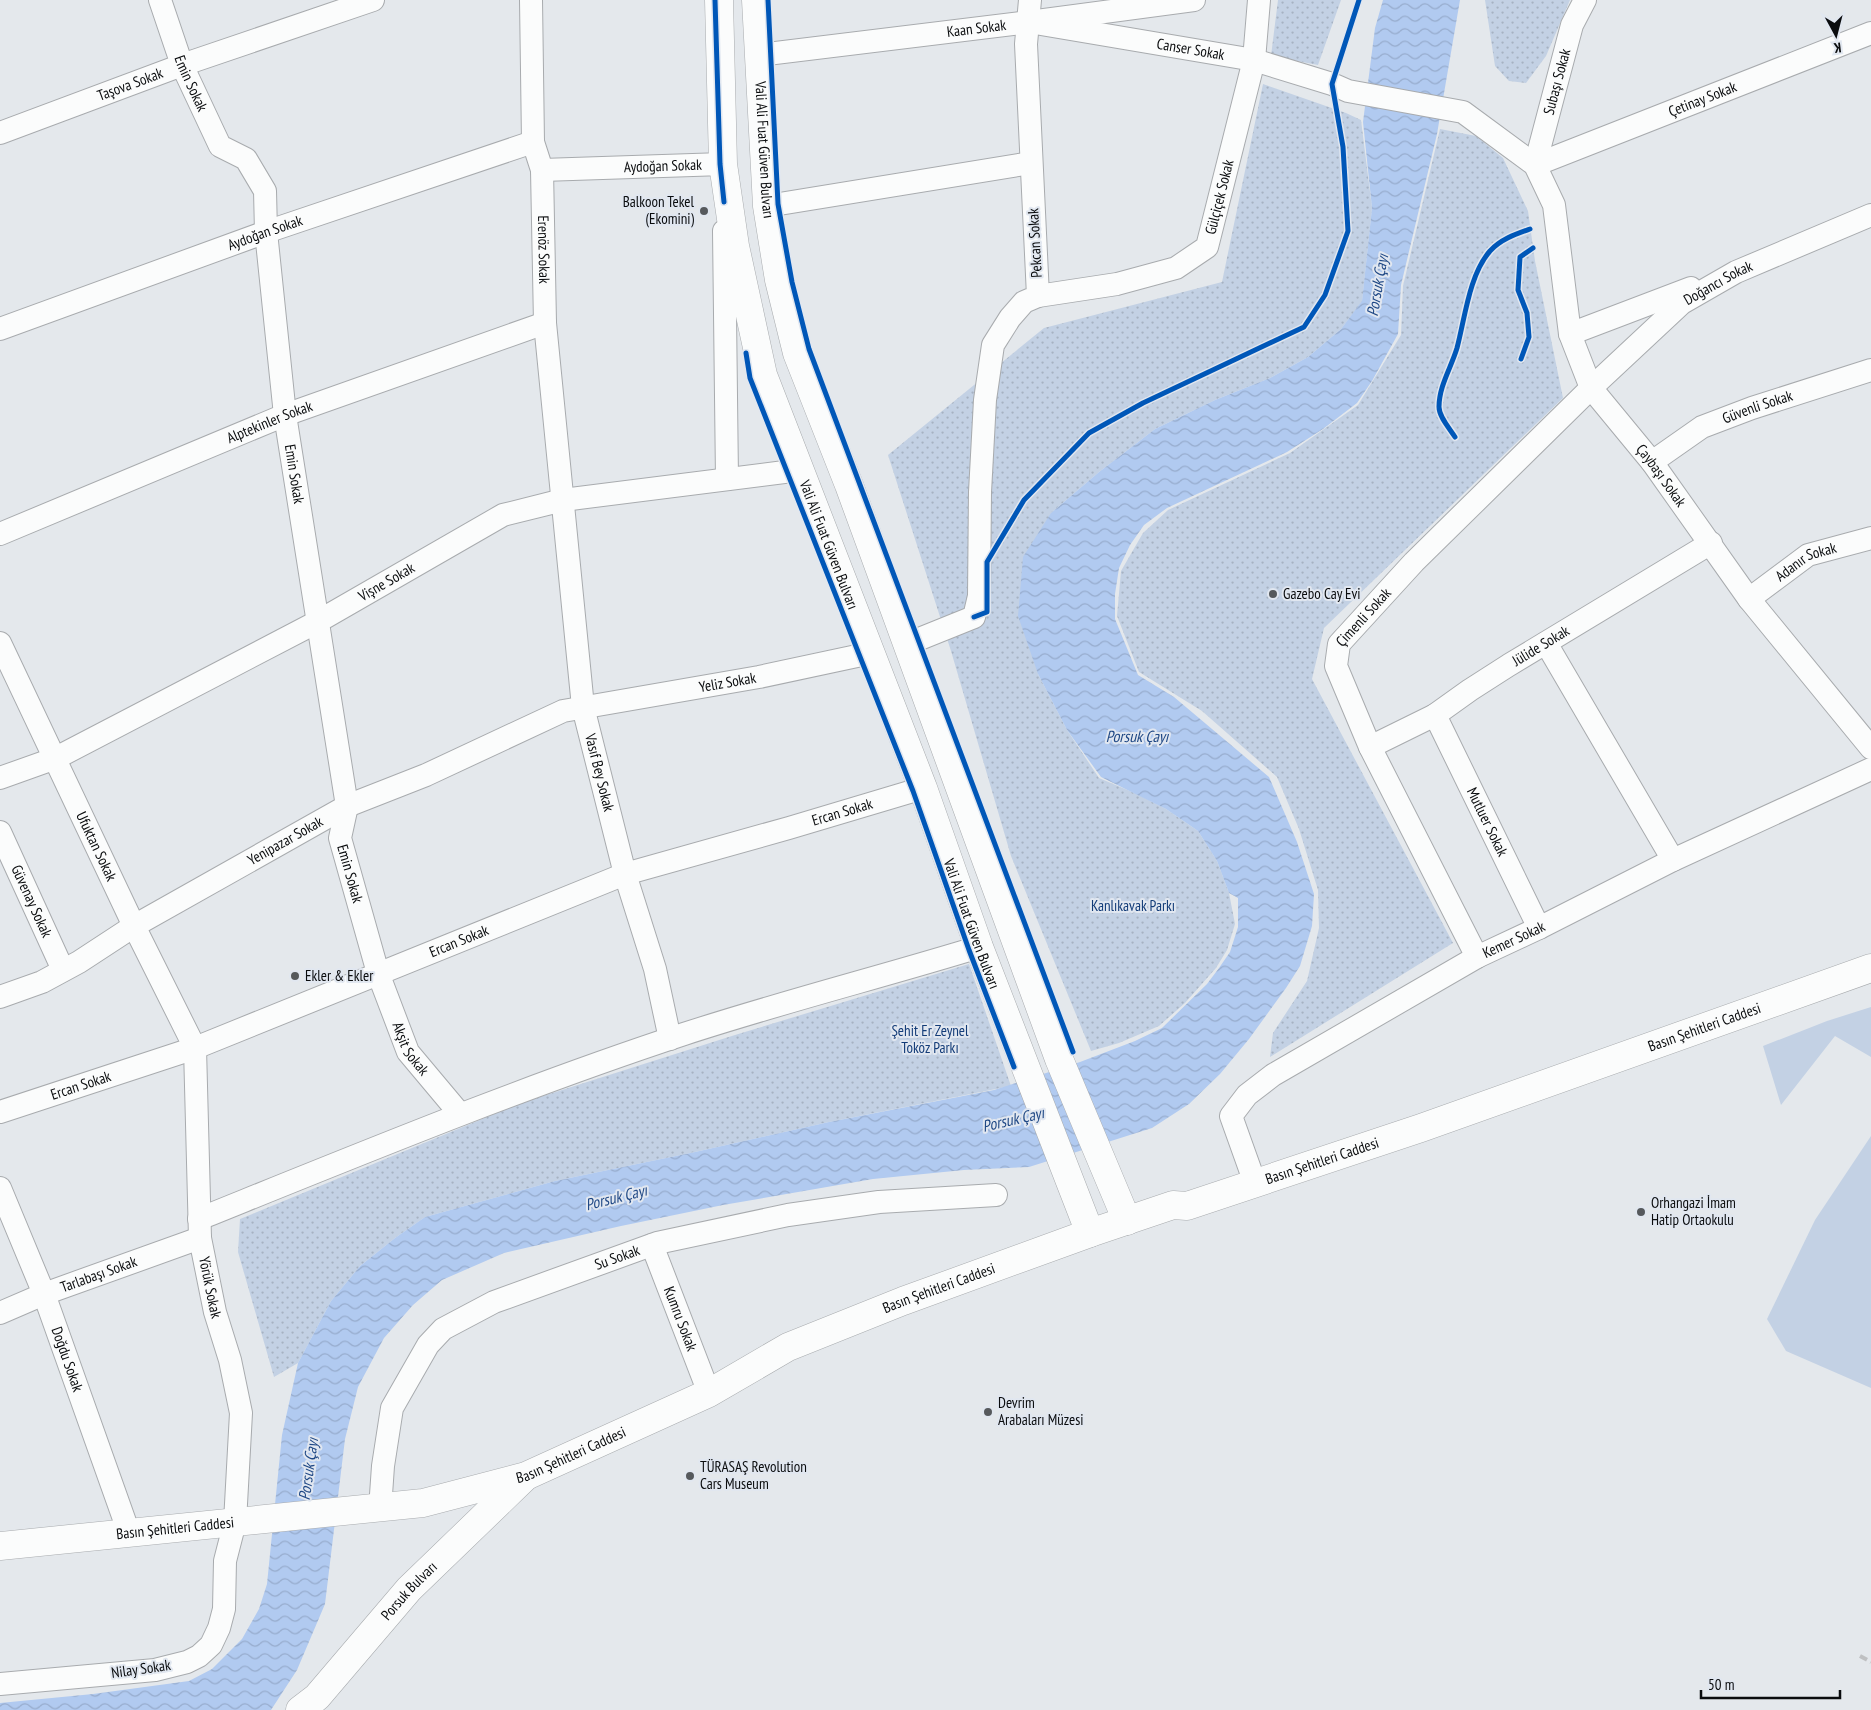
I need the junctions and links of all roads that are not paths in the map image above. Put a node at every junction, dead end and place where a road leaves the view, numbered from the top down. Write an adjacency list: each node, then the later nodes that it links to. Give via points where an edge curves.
1 (160, 0): 14 (street, Emin Sokak)
2 (373, 0): 14 (street, Taşova Sokak)
3 (531, 0): 16 (street, Erenöz Sokak)
4 (719, 0): 18 (main road, Vali Ali Fuat Güven Bulvarı)
5 (756, 0): 12 (main road, Vali Ali Fuat Güven Bulvarı)
6 (1030, 0): 10 (street, Pekcan Sokak)
7 (1194, 0): 10 (street, Kaan Sokak)
8 (1260, 0): 13 (street, Gülçiçek Sokak)
9 (1585, 0): 19 (street, Subaşı Sokak, via 1572,25)
10 (1029, 22): 12 (street, Kaan Sokak); 13 (street, Canser Sokak); 17 (street, Pekcan Sokak, via 1026,44)
11 (1871, 33): 19 (street, Çetinay Sokak)
12 (759, 55): 21 (main road, Vali Ali Fuat Güven Bulvarı)
13 (1254, 60): 19 (street, Canser Sokak, via 1348,91 1463,112); 25 (street, Gülçiçek Sokak, via 1207,247 1176,268 1117,284)
14 (182, 65): 15 (street, Taşova Sokak); 23 (street, Emin Sokak, via 220,146 246,159 265,191)
15 (0, 133)
16 (533, 142): 20 (street, Erenöz Sokak); 23 (street, Aydoğan Sokak)
17 (1031, 163): 21 (street); 25 (street, Pekcan Sokak)
18 (724, 164): 20 (street, Aydoğan Sokak); 33 (main road, Vali Ali Fuat Güven Bulvarı, via 734,246 763,375); 34 (street)
19 (1535, 165): 28 (street, Çaybaşı Sokak, via 1554,205)
20 (542, 170): 26 (street, Erenöz Sokak)
21 (767, 206): 43 (main road, Vali Ali Fuat Güven Bulvarı, via 779,280 797,353)
22 (1871, 215): 24 (street, Doğancı Sokak)
23 (266, 232): 27 (street, Aydoğan Sokak); 31 (street, Emin Sokak)
24 (1736, 272): 28 (street); 30 (street, Doğancı Sokak, via 1682,302)
25 (1038, 296): 43 (street, Pekcan Sokak, via 1024,302 993,345 985,400 979,596 974,616)
26 (545, 323): 31 (street, Alptekinler Sokak); 35 (street, Erenöz Sokak)
27 (0, 329)
28 (1570, 334): 30 (street, Çaybaşı Sokak)
29 (1871, 370): 32 (street, Güvenli Sokak, via 1702,427)
30 (1591, 388): 32 (street, Çaybaşı Sokak); 47 (street, Çimenli Sokak, via 1414,562 1339,644 1336,666)
31 (285, 415): 36 (street, Alptekinler Sokak); 40 (street, Emin Sokak)
32 (1652, 462): 38 (street, Çaybaşı Sokak)
33 (800, 470): 34 (street, Vişne Sokak); 44 (main road, Vali Ali Fuat Güven Bulvarı)
34 (727, 479): 35 (street, Vişne Sokak)
35 (563, 500): 40 (street, Vişne Sokak, via 503,515); 45 (street, Vasıf Bey Sokak)
36 (0, 534)
37 (1871, 538): 39 (street, Adanır Sokak, via 1808,555)
38 (1710, 543): 39 (street, Çaybaşı Sokak); 42 (street, Jülide Sokak)
39 (1749, 599): 48 (street, Çaybaşı Sokak)
40 (317, 622): 49 (street, Vişne Sokak); 53 (street, Emin Sokak)
41 (0, 643): 49 (street, Ufuktan Sokak)
42 (1546, 643): 46 (street, Jülide Sokak); 55 (street)
43 (907, 644): 74 (main road, Vali Ali Fuat Güven Bulvarı, via 1059,1059)
44 (871, 653): 45 (street, Yeliz Sokak); 52 (main road, Vali Ali Fuat Güven Bulvarı)
45 (583, 707): 53 (street, Yenipazar Sokak, via 563,711 426,774); 56 (street, Vasıf Bey Sokak)
46 (1435, 715): 47 (street, Jülide Sokak); 58 (street, Mutluer Sokak)
47 (1370, 747): 60 (street, Çimenli Sokak)
48 (1871, 748)
49 (56, 758): 51 (street, Vişne Sokak); 57 (street, Ufuktan Sokak)
50 (1871, 769): 55 (street, Kemer Sokak)
51 (0, 778)
52 (923, 788): 56 (street, Ercan Sokak); 59 (main road, Vali Ali Fuat Güven Bulvarı)
53 (347, 806): 57 (street, Yenipazar Sokak); 63 (street, Emin Sokak, via 340,838)
54 (0, 832): 62 (street, Güvenay Sokak)
55 (1673, 860): 58 (street, Kemer Sokak)
56 (626, 874): 63 (street, Ercan Sokak); 65 (street, Vasıf Bey Sokak, via 655,969)
57 (134, 926): 62 (street, Yenipazar Sokak); 66 (street, Ufuktan Sokak)
58 (1539, 928): 60 (street, Kemer Sokak)
59 (979, 947): 65 (street, Tarlabaşı Sokak); 76 (main road, Vali Ali Fuat Güven Bulvarı)
60 (1477, 957): 70 (street, Kemer Sokak, via 1273,1075 1248,1095 1231,1116)
61 (1871, 968): 69 (main road, Basın Şehitleri Caddesi)
62 (63, 970): 64 (street, Yenipazar Sokak)
63 (378, 973): 66 (street, Ercan Sokak); 68 (street, Akşit Sokak, via 408,1052)
64 (0, 998)
65 (670, 1039): 68 (street, Tarlabaşı Sokak)
66 (195, 1048): 67 (street, Ercan Sokak); 75 (street, Yörük Sokak)
67 (0, 1112)
68 (460, 1114): 75 (street, Tarlabaşı Sokak)
69 (1351, 1151): 70 (main road, via 1320,1150); 73 (main road, Basın Şehitleri Caddesi, via 1187,1206)
70 (1251, 1172): 73 (main road, via 1183,1195)
71 (0, 1188): 78 (street, Doğdu Sokak)
72 (996, 1195): 77 (street, Su Sokak, via 860,1204 788,1215)
73 (1173, 1205): 74 (main road, Basın Şehitleri Caddesi)
74 (1127, 1221): 76 (main road, Basın Şehitleri Caddesi)
75 (200, 1228): 78 (street, Tarlabaşı Sokak); 83 (street, Yörük Sokak, via 216,1312 241,1413)
76 (1090, 1233): 80 (main road, Basın Şehitleri Caddesi, via 913,1297 788,1347)
77 (652, 1245): 80 (street, Kumru Sokak); 82 (street, Su Sokak, via 494,1302 443,1330 428,1345 392,1408)
78 (44, 1294): 79 (street, Tarlabaşı Sokak); 84 (street, Doğdu Sokak)
79 (0, 1313)
80 (709, 1393): 81 (main road, Basın Şehitleri Caddesi)
81 (526, 1476): 82 (main road, Basın Şehitleri Caddesi, via 423,1503); 87 (main road, Porsuk Bulvarı, via 409,1589 317,1697)
82 (380, 1509): 83 (main road, Basın Şehitleri Caddesi)
83 (235, 1522): 84 (main road, Basın Şehitleri Caddesi); 86 (street, Nilay Sokak, via 225,1561 225,1598 219,1628 211,1645 198,1656 155,1670)
84 (129, 1533): 85 (main road, Basın Şehitleri Caddesi)
85 (0, 1546)
86 (0, 1684)
87 (300, 1710)

